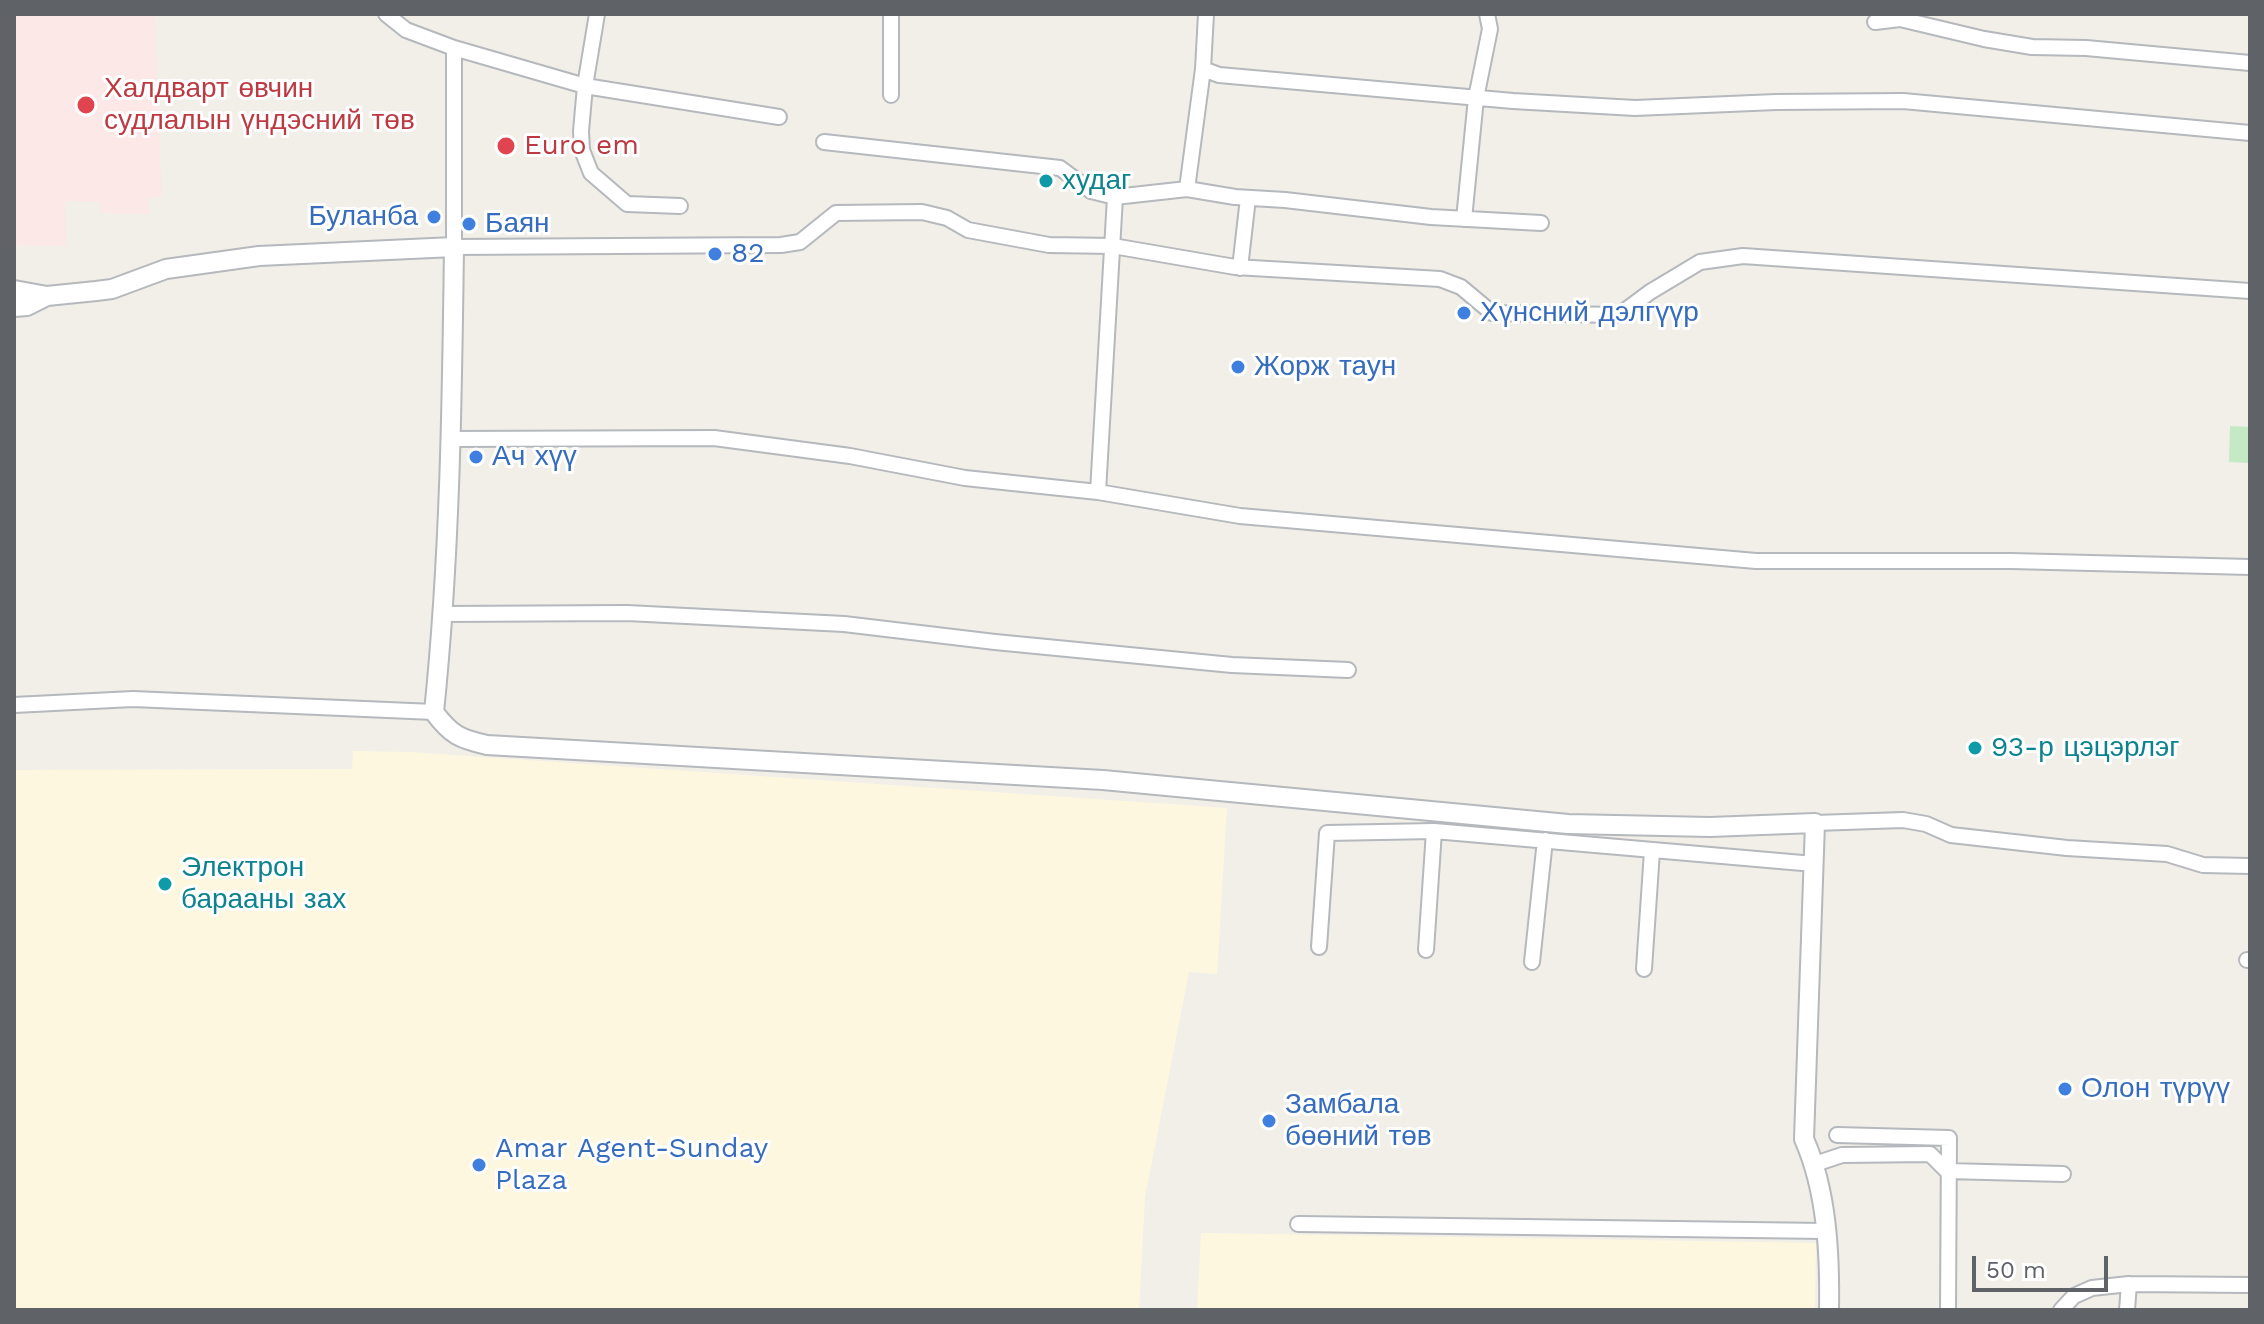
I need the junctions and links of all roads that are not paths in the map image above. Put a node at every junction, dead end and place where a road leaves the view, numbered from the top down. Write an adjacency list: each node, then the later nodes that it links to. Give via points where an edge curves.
1 (386, 14): 7 (street, via 406,30)
2 (597, 14): 10 (street)
3 (891, 14): 11 (street)
4 (1206, 14): 9 (street)
5 (1487, 14): 12 (street, via 1490,29)
6 (1875, 22): 8 (street, via 1900,19 2032,47)
7 (454, 48): 10 (street); 23 (street)
8 (2250, 63)
9 (1203, 69): 12 (street, via 1219,75); 16 (street)
10 (585, 86): 13 (street); 19 (street, via 582,150 591,173 627,204)
11 (891, 95)
12 (1476, 98): 14 (street, via 1635,108 1903,101); 20 (street)
13 (779, 117)
14 (2250, 133)
15 (824, 142): 17 (street, via 1060,168 1091,191)
16 (1187, 189): 17 (street); 18 (street)
17 (1115, 197): 22 (street)
18 (1248, 198): 20 (street); 24 (street)
19 (680, 206)
20 (1464, 219): 21 (street)
21 (1541, 223)
22 (1113, 246): 23 (street, via 1049,245 968,230 922,212 836,213 800,242 781,245); 24 (street); 30 (street)
23 (454, 247): 27 (street, via 259,256 166,269 112,289); 29 (street)
24 (1240, 268): 26 (street, via 1440,279 1461,287 1492,313 1570,316 1619,315 1700,262 1743,256)
25 (14, 290): 27 (street)
26 (2250, 291)
27 (47, 296): 28 (street)
28 (14, 307)
29 (452, 439): 30 (street, via 714,438 965,478); 32 (street)
30 (1098, 492): 31 (street, via 1240,516 1756,561)
31 (2250, 567)
32 (444, 614): 33 (street, via 627,613 844,624 1232,665); 35 (street)
33 (1348, 670)
34 (14, 705): 35 (street, via 133,699)
35 (434, 712): 36 (street, via 447,730 487,745 1103,780 1568,824)
36 (1815, 823): 40 (street); 41 (street, via 1903,820 1951,835)
37 (1434, 831): 38 (street); 42 (street, via 1327,833); 43 (street)
38 (1545, 840): 39 (street); 44 (street)
39 (1652, 851): 40 (street); 45 (street)
40 (1814, 864): 47 (street, via 1804,1139)
41 (2250, 866)
42 (1319, 947)
43 (1426, 950)
44 (1532, 962)
45 (1644, 969)
46 (1837, 1135): 48 (street, via 1949,1138)
47 (1815, 1164): 48 (street, via 1842,1155 1930,1154); 51 (street)
48 (1947, 1171): 49 (street); 55 (street)
49 (2063, 1174)
50 (1298, 1224): 51 (street)
51 (1825, 1231): 54 (street)
52 (2129, 1284): 53 (street); 56 (street, via 2092,1288); 57 (street)
53 (2250, 1285)
54 (1829, 1310)
55 (1948, 1310)
56 (2061, 1310)
57 (2127, 1310)

